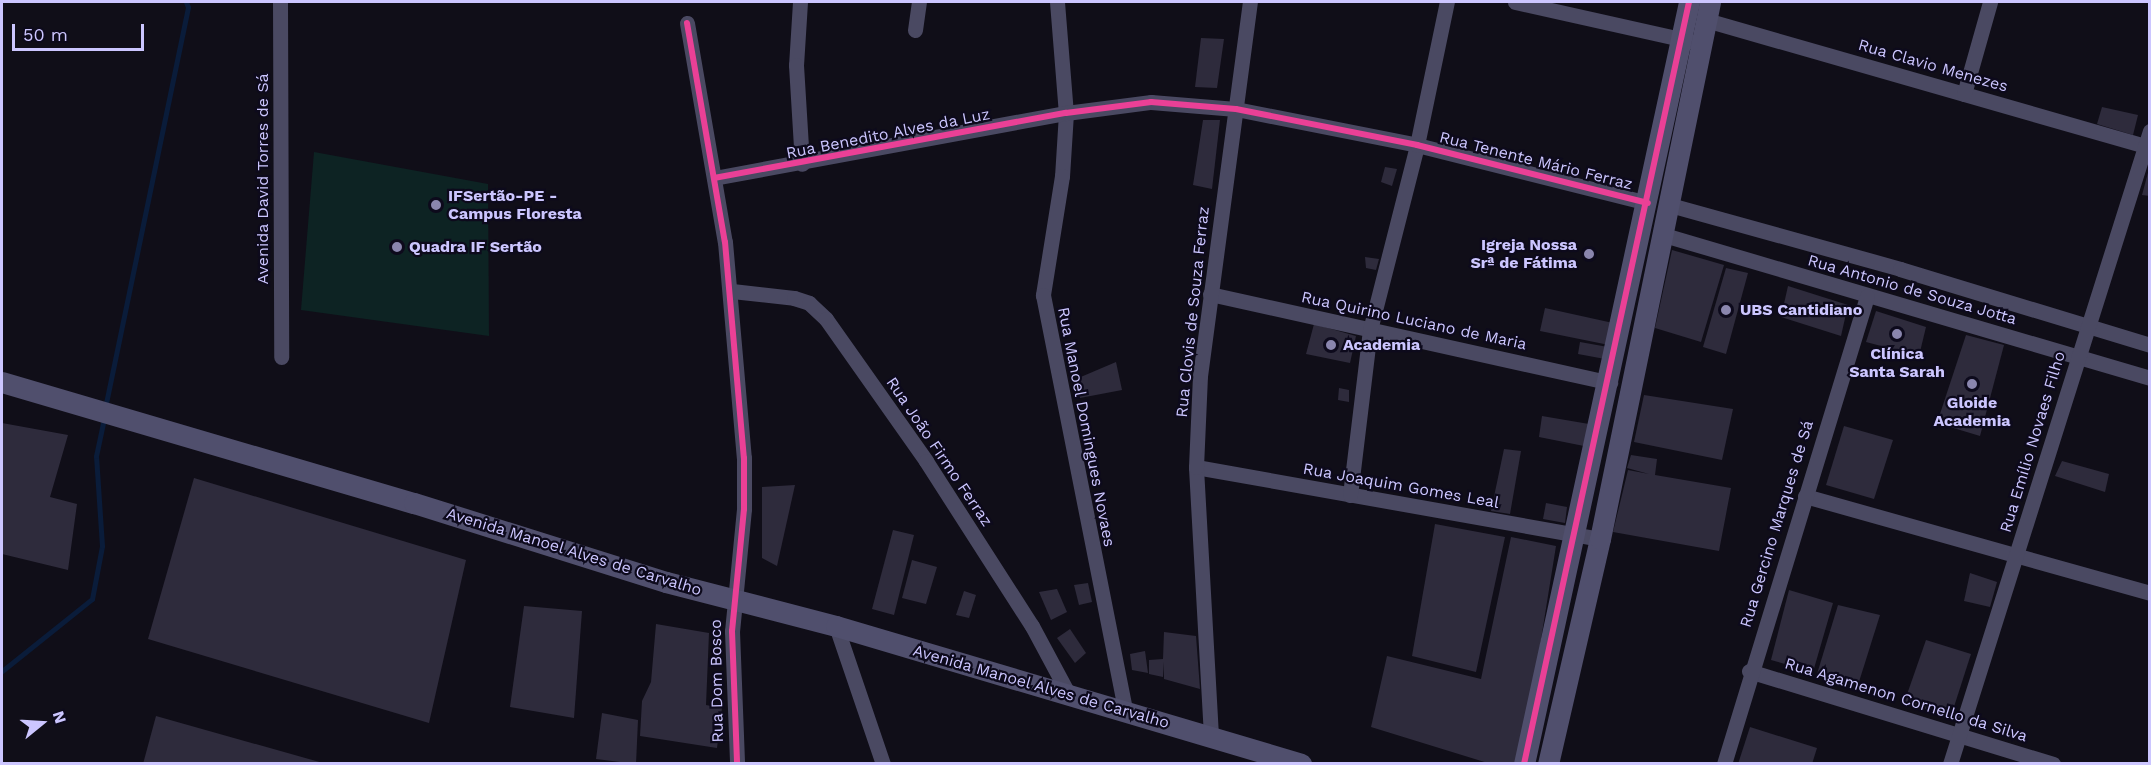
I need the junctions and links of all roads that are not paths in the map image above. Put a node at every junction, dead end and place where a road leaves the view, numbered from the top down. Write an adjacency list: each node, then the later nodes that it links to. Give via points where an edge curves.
1 (280, 2): 30 (street, Avenida David Torres de Sá)
2 (800, 2): 19 (street, via 796,65)
3 (919, 2): 12 (street)
4 (1057, 2): 16 (street, Rua Manoel Domingues Novaes)
5 (1250, 2): 15 (street, Rua Clovis de Souza Ferraz)
6 (1447, 2): 18 (street)
7 (1515, 2): 13 (street)
8 (1689, 2): 13 (street)
9 (1989, 2): 14 (street)
10 (1708, 11): 13 (street); 14 (street, Rua Clavio Menezes)
11 (687, 23): 20 (street, Rua Dom Bosco)
12 (915, 30)
13 (1692, 41): 21 (street); 22 (street)
14 (1964, 94): 17 (street, Rua Clavio Menezes)
15 (1236, 109): 16 (street, Rua Benedito Alves da Luz, via 1151,102); 18 (street, Rua Tenente Mário Ferraz); 25 (street, Rua Clovis de Souza Ferraz)
16 (1066, 113): 19 (street, Rua Benedito Alves da Luz); 48 (street, Rua Manoel Domingues Novaes, via 1062,177 1043,295)
17 (2148, 141): 27 (street, Rua Emílio Novaes Filho)
18 (1417, 146): 21 (street, Rua Tenente Mário Ferraz); 28 (street)
19 (802, 164): 20 (street, Rua Benedito Alves da Luz)
20 (714, 178): 24 (street, Rua Dom Bosco)
21 (1648, 203): 34 (street)
22 (1670, 205): 23 (street); 27 (street, Rua Antonio de Souza Jotta, via 1879,262)
23 (1665, 235): 26 (street, Rua Antonio de Souza Jotta); 36 (street)
24 (732, 291): 44 (street, Rua Dom Bosco, via 744,458 744,509); 47 (street, Rua João Firmo Ferraz, via 794,298 809,303 826,319 932,471 1032,626)
25 (1210, 294): 28 (street, Rua Quirino Luciano de Maria); 37 (street, Rua Clovis de Souza Ferraz)
26 (1867, 296): 31 (street, Rua Antonio de Souza Jotta); 39 (street, Rua Gercino Marques de Sá)
27 (2088, 327): 29 (street, Rua Antonio de Souza Jotta); 31 (street, Rua Emílio Novaes Filho)
28 (1370, 330): 34 (street, Rua Quirino Luciano de Maria); 38 (street)
29 (2150, 345)
30 (281, 357)
31 (2078, 357): 32 (street, Rua Antonio de Souza Jotta); 42 (street, Rua Emílio Novaes Filho)
32 (2150, 378)
33 (2, 382): 44 (street, Avenida Manoel Alves de Carvalho, via 83,403 666,582)
34 (1610, 383): 35 (street)
35 (1599, 429): 36 (street); 40 (street)
36 (1621, 436): 41 (street)
37 (1196, 467): 38 (street, Rua Joaquim Gomes Leal); 49 (street, Rua Clovis de Souza Ferraz)
38 (1350, 495): 40 (street, Rua Joaquim Gomes Leal)
39 (1805, 496): 42 (street); 46 (street, Rua Gercino Marques de Sá)
40 (1575, 535): 41 (street, Rua Joaquim Gomes Leal); 54 (street)
41 (1600, 539): 55 (street)
42 (2018, 554): 43 (street); 50 (street, Rua Emílio Novaes Filho)
43 (2150, 593)
44 (735, 599): 45 (street, Avenida Manoel Alves de Carvalho); 51 (street, Rua Dom Bosco, via 732,700)
45 (836, 626): 47 (street, Avenida Manoel Alves de Carvalho); 52 (street)
46 (1749, 671): 50 (street, Rua Agamenon Cornello da Silva); 56 (street, Rua Gercino Marques de Sá)
47 (1069, 695): 48 (street, Avenida Manoel Alves de Carvalho)
48 (1126, 713): 49 (street, Avenida Manoel Alves de Carvalho)
49 (1211, 736): 53 (street, Avenida Manoel Alves de Carvalho)
50 (1958, 736): 57 (street, Rua Emílio Novaes Filho); 58 (street, Rua Agamenon Cornello da Silva)
51 (737, 764)
52 (883, 764)
53 (1301, 764)
54 (1524, 764)
55 (1548, 764)
56 (1724, 764)
57 (1950, 764)
58 (2053, 764)

